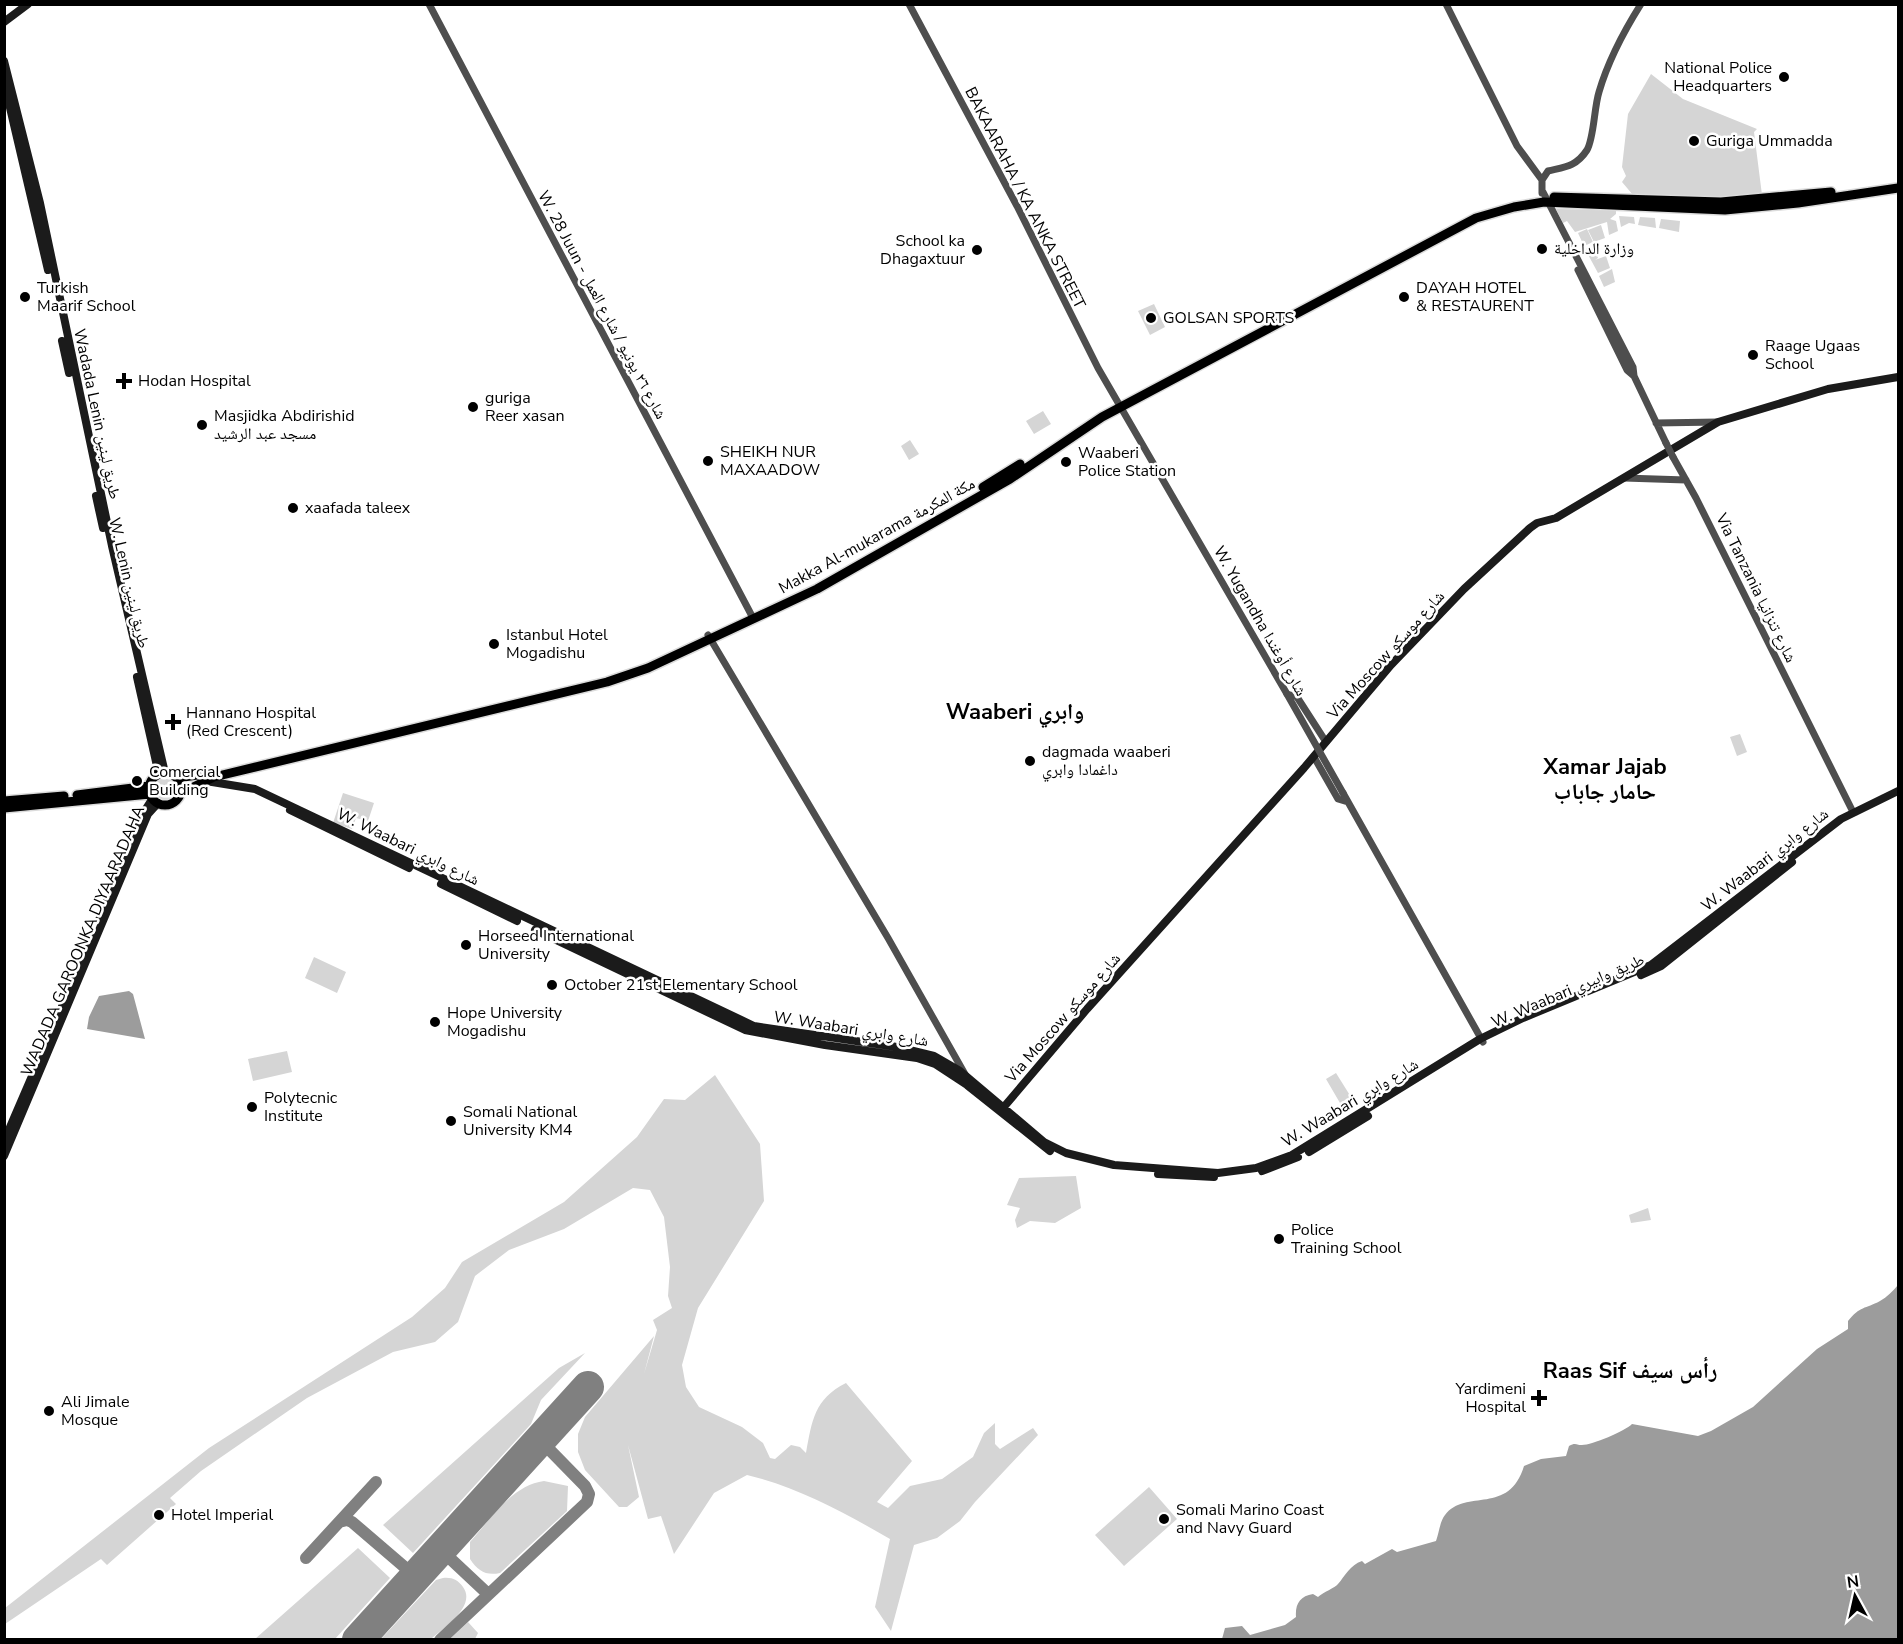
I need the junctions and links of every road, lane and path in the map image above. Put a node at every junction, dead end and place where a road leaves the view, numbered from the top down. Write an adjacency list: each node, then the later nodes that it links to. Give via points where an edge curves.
1 (429, 4): 21 (street, W. 28 Juun - شارع ٢٦ يونيو / شارع العمل)
2 (909, 4): 16 (street, BAKAARAHA / KA ANKA STREET)
3 (1446, 4): 10 (street, via 1517,146)
4 (1641, 4): 10 (street, via 1604,78 1588,148 1577,162 1562,170 1548,171)
5 (24, 5): 6 (main road); 7 (main road)
6 (4, 16)
7 (4, 22)
8 (4, 61): 9 (main road, Wadada Lenin طريق لينين)
9 (7, 84): 26 (main road, Wadada Lenin طريق لينين, via 40,203 109,546)
10 (1542, 180): 13 (street, Via Tanzania شارع تنزانيا)
11 (1899, 183): 14 (highway)
12 (1899, 188): 14 (highway)
13 (1545, 198): 14 (highway, Makka Al-mukarama مكة المكرمة, via 1707,210); 16 (highway, Makka Al-mukarama مكة المكرمة, via 1491,207 1458,221); 18 (street, Via Tanzania شارع تنزانيا)
14 (1753, 204)
15 (1899, 377): 17 (main road, Via Moscow شارع موسكو, via 1828,389)
16 (1120, 404): 21 (highway, Makka Al-mukarama مكة المكرمة, via 875,551); 23 (street, W. Yugandha شارع أوغندا)
17 (1718, 422): 18 (street); 19 (main road, Via Moscow شارع موسكو)
18 (1656, 423): 20 (street, Via Tanzania شارع تنزانيا, bridge)
19 (1624, 478): 20 (street); 24 (main road, Via Moscow شارع موسكو, via 1556,518 1530,528 1415,639)
20 (1686, 480): 35 (street, Via Tanzania شارع تنزانيا)
21 (752, 616): 22 (highway, Makka Al-mukarama مكة المكرمة)
22 (710, 637): 27 (highway, Makka Al-mukarama مكة المكرمة, via 591,680); 28 (highway, Makka Al-mukarama مكة المكرمة, via 648,668 616,679); 38 (street, via 920,992)
23 (1287, 694): 24 (street, via 1297,697); 33 (street, W. Yugandha شارع أوغندا, bridge)
24 (1326, 742): 25 (main road, Via Moscow شارع موسكو)
25 (1314, 757): 33 (street, via 1338,799); 39 (main road, Via Moscow شارع موسكو)
26 (162, 774): 27 (highway); 31 (highway)
27 (178, 778): 28 (main road, W. Waabari شارع وابري); 29 (highway)
28 (204, 780): 29 (highway, Makka Al-mukarama مكة المكرمة); 38 (main road, W. Waabari شارع وابري, via 255,789 754,1026 921,1052 953,1066)
29 (184, 790): 31 (highway, Makka Al-mukarama مكة المكرمة, via 170,804); 38 (main road, W. Waabari شارع وابري, via 220,787 253,794 745,1030 917,1058)
30 (1899, 792): 35 (main road, W. Waabari شارع وابري); 37 (main road, W. Waabari طريق وابيري, via 1839,825 1661,966)
31 (153, 795): 32 (highway); 34 (highway); 36 (main road, WADADA GAROONKA DIYAARADAHA)
32 (4, 801)
33 (1348, 802): 37 (street, W. Yugandha شارع أوغندا)
34 (4, 808)
35 (1853, 812): 37 (main road, W. Waabari شارع وابري, via 1803,846 1651,965 1523,1018)
36 (62, 1015): 40 (main road, WADADA GAROONKA DIYAARADAHA); 41 (main road, WADADA GAROONKA DIYAARADAHA)
37 (1482, 1041): 38 (main road, W. Waabari طريق وابيري, via 1287,1164 1223,1178 1119,1170 1063,1157 1040,1145); 39 (main road, W. Waabari شارع وابري, via 1302,1150 1271,1164 1241,1171 1218,1173 1094,1162 1052,1147)
38 (967, 1082): 39 (main road, W. Waabari شارع وابري)
39 (1003, 1108)
40 (4, 1141)
41 (4, 1156)

